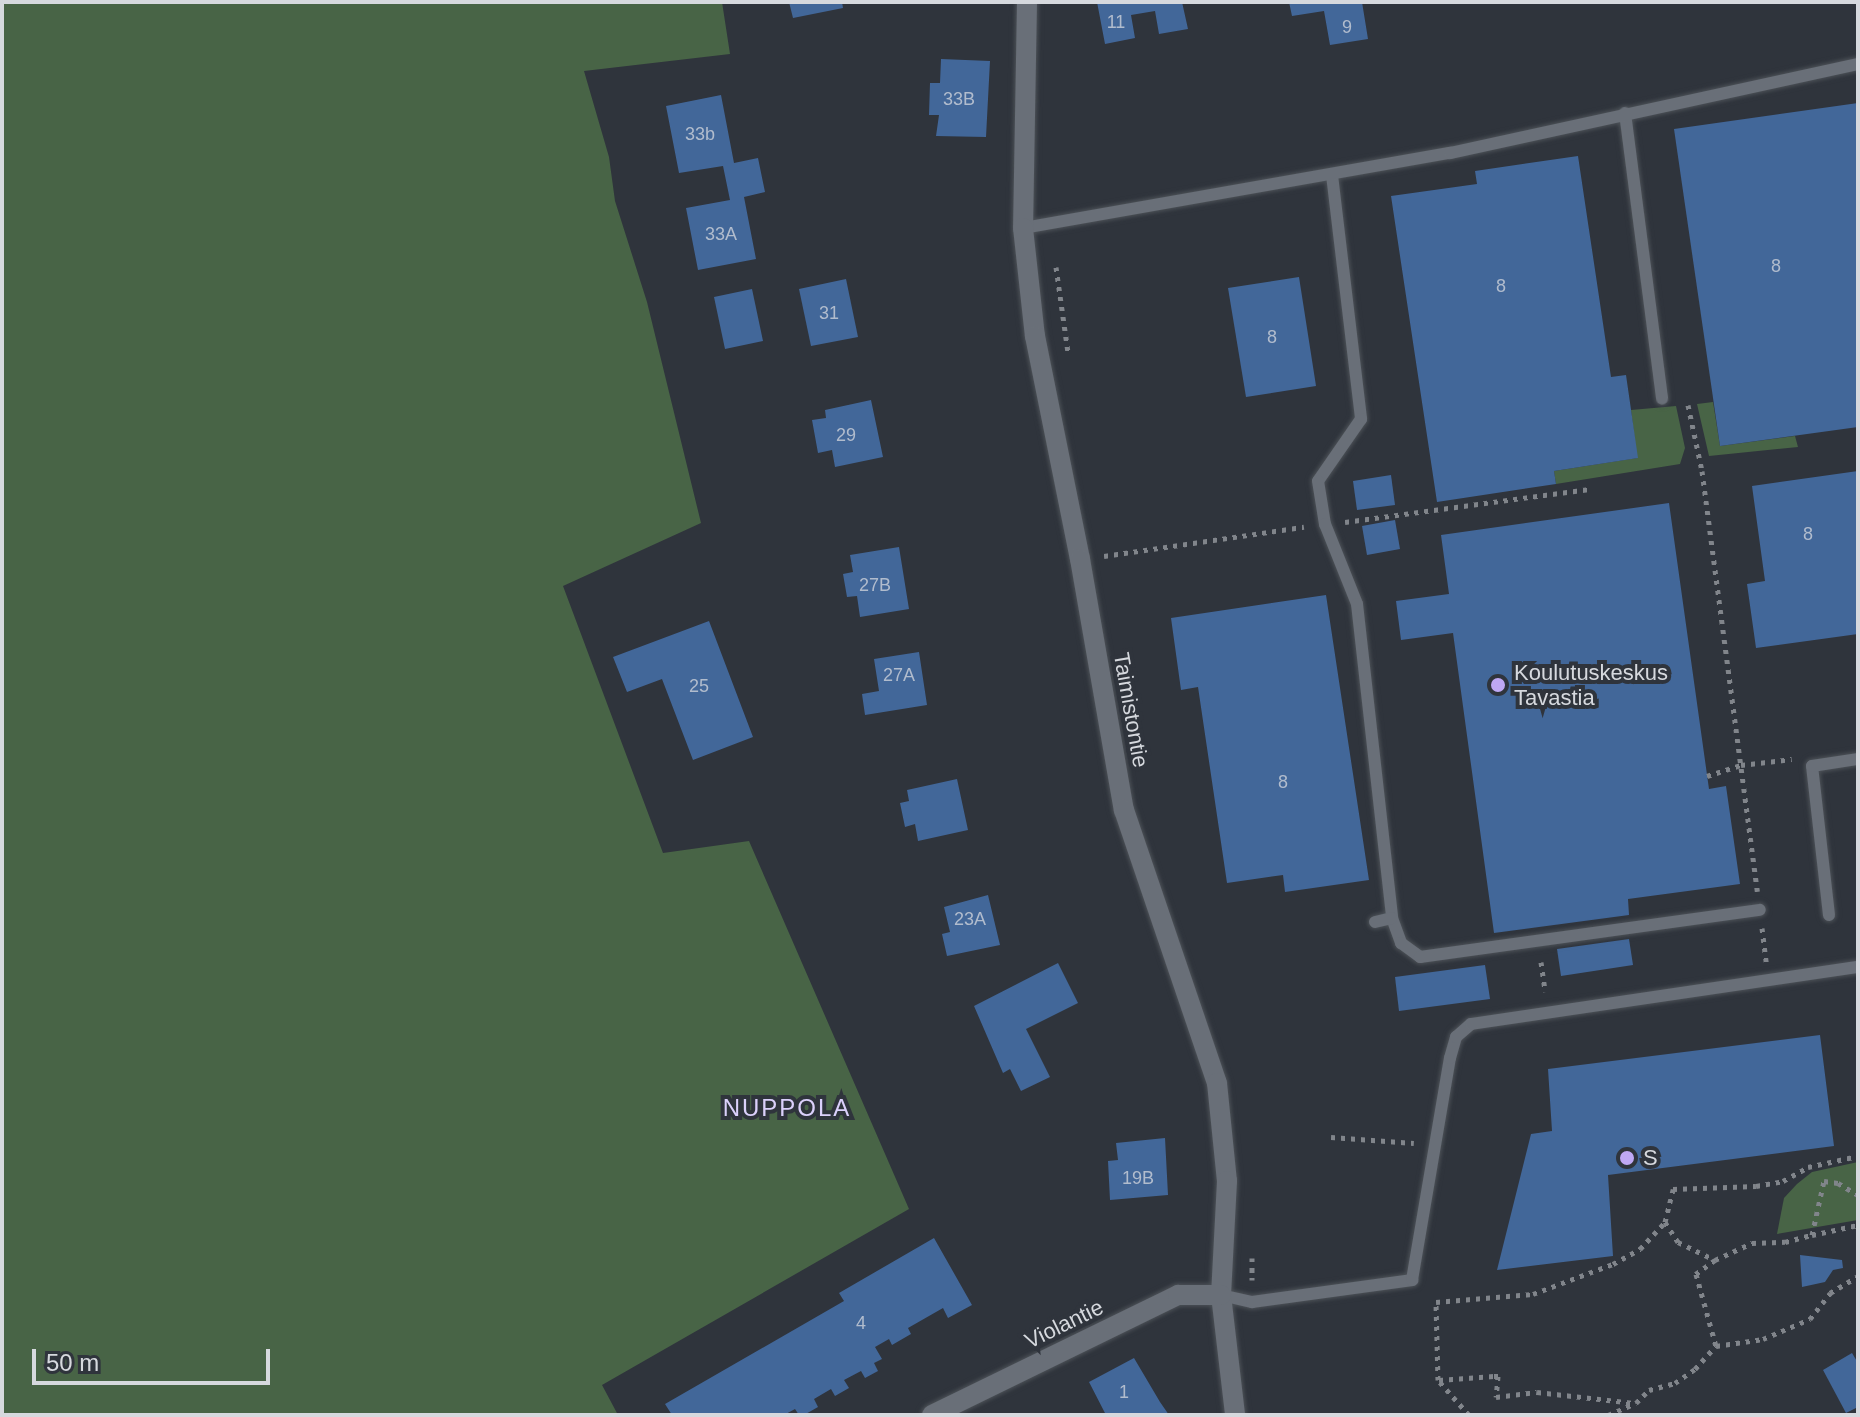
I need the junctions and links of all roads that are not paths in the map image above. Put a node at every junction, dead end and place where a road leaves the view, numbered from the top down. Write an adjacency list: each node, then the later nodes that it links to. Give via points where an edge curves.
1 (1027, 2): 5 (street, Taimistontie)
2 (1858, 64): 3 (lane)
3 (1625, 113): 4 (lane); 6 (lane)
4 (1332, 175): 5 (lane); 10 (lane, via 1361,419 1318,481 1325,524 1357,604)
5 (1023, 228): 13 (street, Taimistontie, via 1035,336 1124,810 1217,1083 1227,1181)
6 (1662, 399)
7 (1858, 759): 9 (lane, via 1812,766)
8 (1760, 910): 10 (lane, via 1420,957 1401,943)
9 (1829, 915)
10 (1392, 918): 11 (lane)
11 (1375, 922)
12 (1858, 967): 13 (lane, via 1471,1024 1456,1037 1450,1058 1412,1280 1252,1302)
13 (1221, 1295): 14 (street, Violantie, via 1178,1295); 15 (street, Taimistontie)
14 (932, 1415)
15 (1235, 1415)

